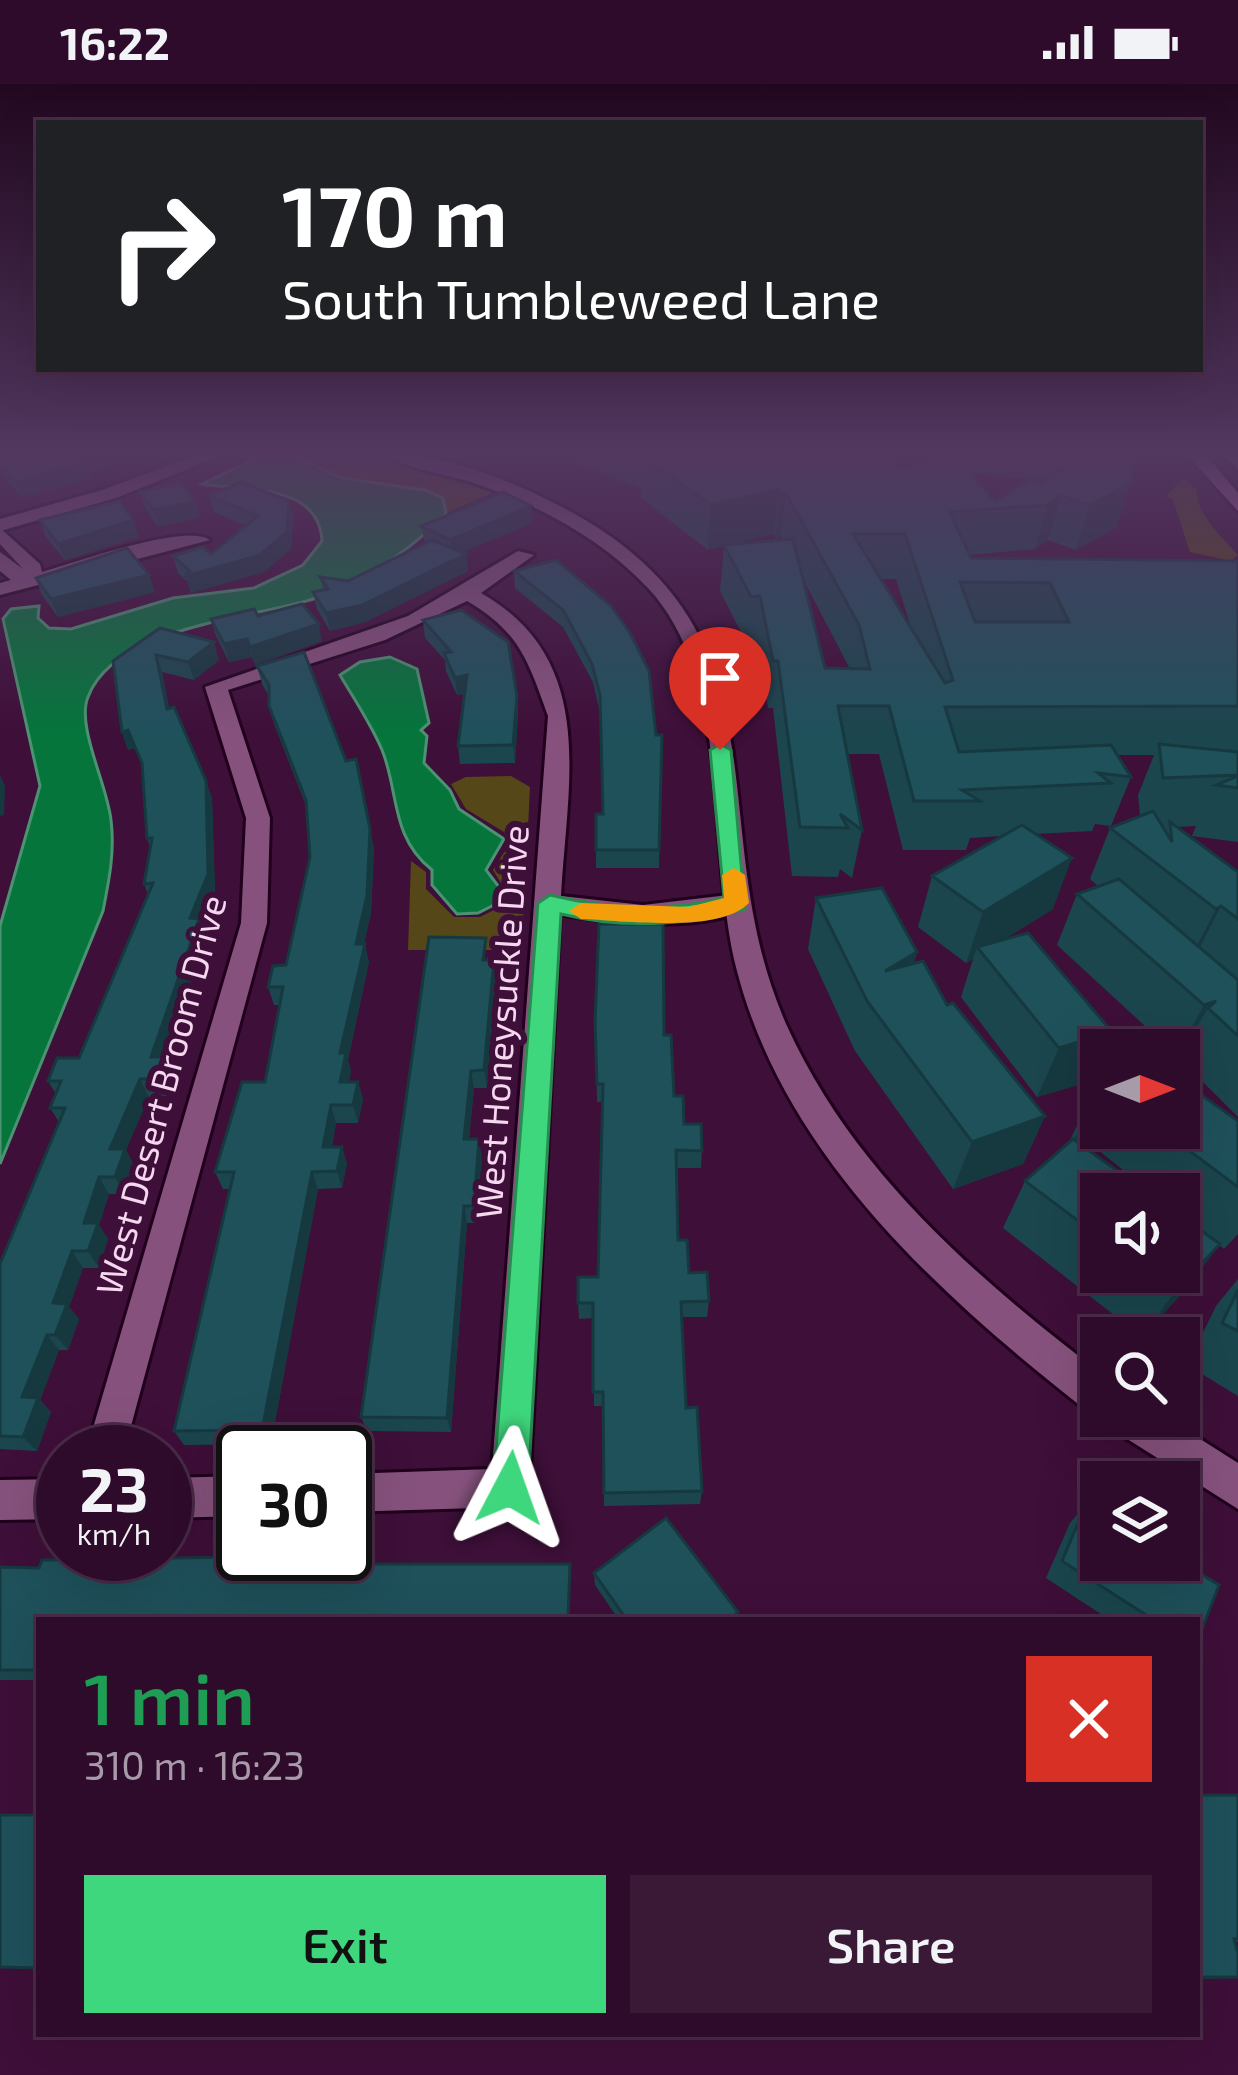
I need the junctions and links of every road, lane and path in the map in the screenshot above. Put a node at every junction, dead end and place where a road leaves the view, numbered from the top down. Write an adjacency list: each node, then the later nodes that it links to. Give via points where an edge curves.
1 (15, 547): 6 (street, via 33,568)
2 (155, 547): 6 (street)
3 (614, 547): 10 (street, via 670,602 701,656 716,711)
4 (525, 555): 8 (street)
5 (0, 558): 6 (street)
6 (30, 582): 7 (street)
7 (0, 589)
8 (472, 596): 9 (street, West Honeysuckle Drive, via 533,646 559,716); 12 (street, West Desert Broom Drive, via 355,646 217,687 258,818 254,923)
9 (550, 903): 10 (street, via 592,914 689,915); 15 (street, West Honeysuckle Drive, via 510,1488)
10 (737, 903): 11 (street, via 771,1027 856,1167 959,1279)
11 (1080, 1380)
12 (113, 1425)
13 (1160, 1437): 14 (street)
14 (1238, 1488)
15 (372, 1492)
16 (36, 1499): 17 (street)
17 (0, 1500)

